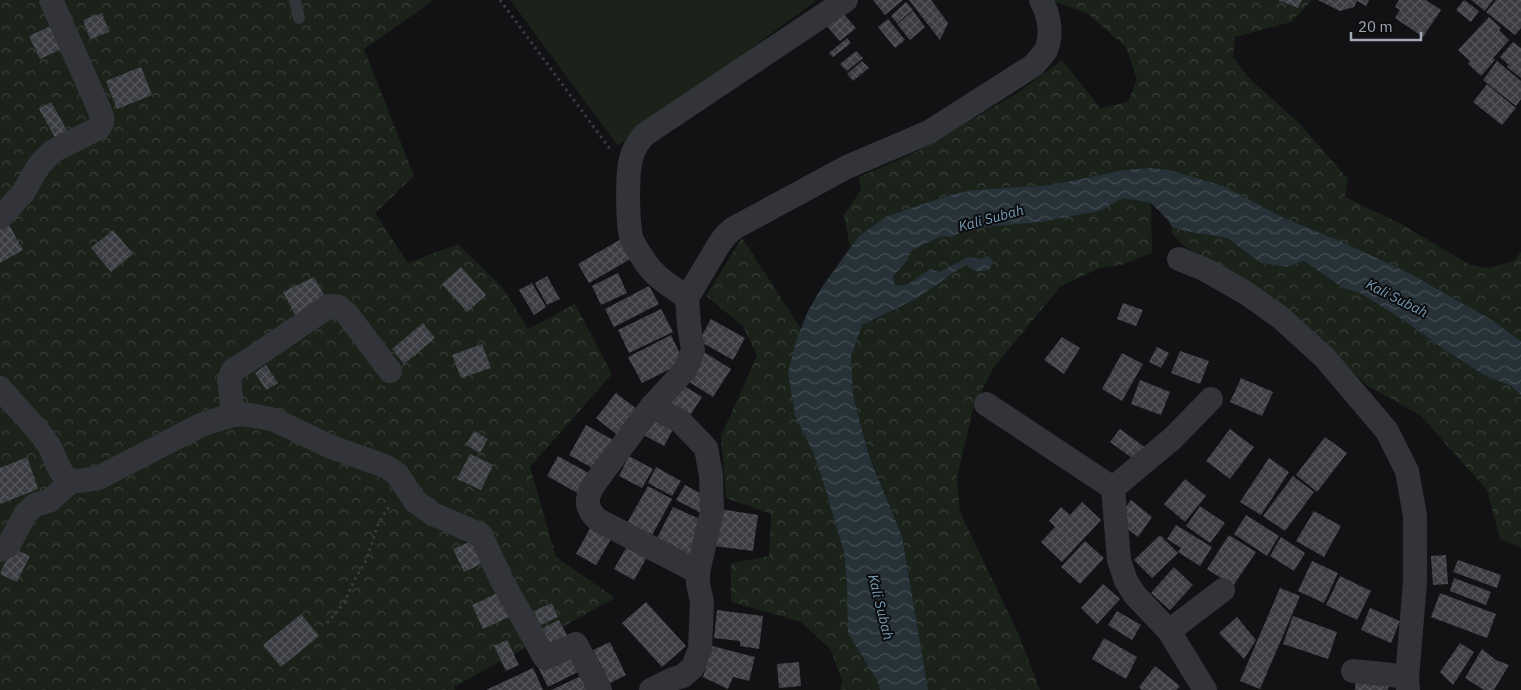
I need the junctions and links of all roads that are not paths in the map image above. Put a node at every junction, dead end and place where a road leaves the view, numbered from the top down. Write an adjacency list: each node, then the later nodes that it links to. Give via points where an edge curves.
1 (51, 0): 6 (street, via 100,110 102,124 53,151 39,166 23,193)
2 (295, 0): 5 (lane)
3 (846, 0): 8 (street, via 644,135 636,145 630,160 628,213 632,240 655,274)
4 (1040, 0): 8 (street, via 1046,10 1049,42 1034,65 929,132 847,168 734,228 718,246)
5 (299, 18)
6 (0, 218)
7 (1179, 259): 22 (street, via 1246,292 1280,316 1324,358 1387,431 1408,471 1415,516 1415,582)
8 (687, 298): 13 (street, via 693,350 686,369)
9 (390, 371): 14 (street, via 347,314 339,306 329,306 233,370 229,380)
10 (0, 388): 15 (street, via 49,445 61,470 67,479)
11 (1211, 399): 16 (street, via 1173,438)
12 (986, 404): 16 (street)
13 (652, 406): 18 (street, via 681,422 706,448 712,511); 18 (street, via 592,488 588,507 598,520)
14 (232, 415): 15 (street, via 201,425 98,478); 23 (street, via 275,420 331,447 385,466 397,474 415,501 433,514 482,535 501,579 545,658 576,644)
15 (72, 480): 17 (street, via 49,501 36,504 26,513 8,546)
16 (1113, 488): 20 (street, via 1119,560 1126,580 1135,595)
17 (0, 550)
18 (698, 572): 24 (street, via 702,602 700,649 693,667 684,676)
19 (1223, 590): 20 (street)
20 (1169, 631): 25 (street)
21 (1352, 671): 22 (street, via 1392,675)
22 (1407, 684)
23 (600, 690)
24 (651, 690)
25 (1205, 690)

